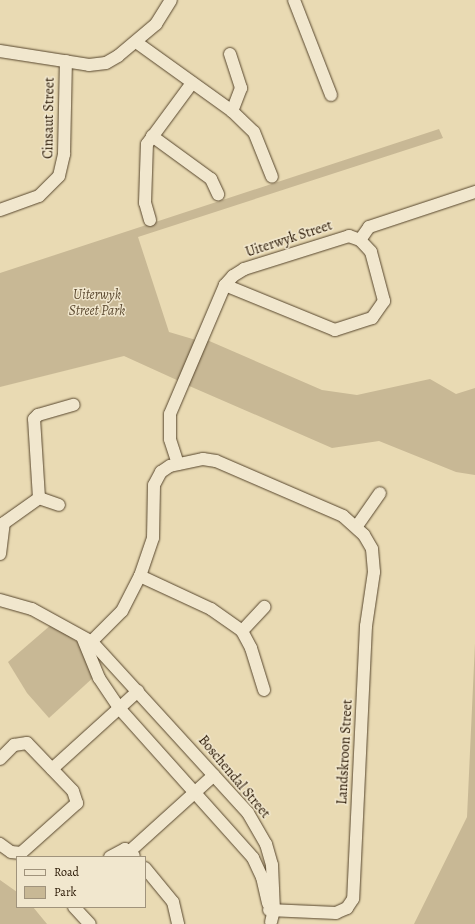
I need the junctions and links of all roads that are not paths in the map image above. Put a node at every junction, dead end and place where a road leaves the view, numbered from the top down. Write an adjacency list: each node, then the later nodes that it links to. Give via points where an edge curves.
1 (171, 0): 3 (street, via 160,20)
2 (294, 0): 8 (street)
3 (136, 42): 6 (street, via 106,63); 7 (street)
4 (0, 51): 6 (street)
5 (230, 54): 9 (street, via 241,88)
6 (66, 61): 14 (street, Cinsaut Street, via 64,154 59,176 39,196)
7 (192, 83): 9 (street); 10 (street)
8 (331, 95)
9 (232, 111): 11 (street, via 258,139)
10 (152, 136): 13 (street, via 211,178); 15 (street, via 146,154 145,202)
11 (272, 177)
12 (475, 192): 16 (street, via 369,227)
13 (218, 194)
14 (0, 210)
15 (150, 220)
16 (360, 240): 17 (street, Uiterwyk Street, via 339,238 244,269); 17 (street, via 371,252 384,296 380,310 367,321 341,329 325,328)
17 (225, 285): 19 (street, Uiterwyk Street, via 170,414 170,439)
18 (74, 405): 21 (street, via 38,415 34,419)
19 (178, 464): 24 (street, Landskroon Street, via 203,459 216,461 343,516); 26 (street, Landskroon Street, via 165,468 155,481 153,538)
20 (380, 493): 24 (street)
21 (40, 498): 22 (street); 23 (street)
22 (59, 505)
23 (2, 521): 25 (street)
24 (357, 526): 43 (street, Landskroon Street, via 368,542 374,564 366,626 353,899 347,908 336,913)
25 (0, 554)
26 (140, 576): 29 (street, via 211,609); 30 (street, Landskroon Street, via 122,611)
27 (0, 600): 30 (street, Boschendal Street, via 32,609)
28 (264, 607): 29 (street)
29 (242, 631): 31 (street, via 252,648)
30 (86, 641): 32 (street, Boschendal Street); 33 (street, via 99,678)
31 (264, 690)
32 (138, 691): 33 (street); 36 (street, Boschendal Street)
33 (119, 708): 35 (street); 37 (street)
34 (0, 759): 35 (street, via 14,746 23,742)
35 (52, 769): 38 (street, via 73,791 76,807 21,853 11,852)
36 (214, 775): 37 (street); 43 (street, Boschendal Street, via 248,813 266,844 273,875)
37 (196, 793): 39 (street); 43 (street, via 253,858 264,882)
38 (0, 844)
39 (132, 854): 40 (street, via 121,850)
40 (112, 856)
41 (146, 869): 45 (street, via 173,902)
42 (75, 908): 44 (street)
43 (271, 917)
44 (90, 924)
45 (178, 924)

